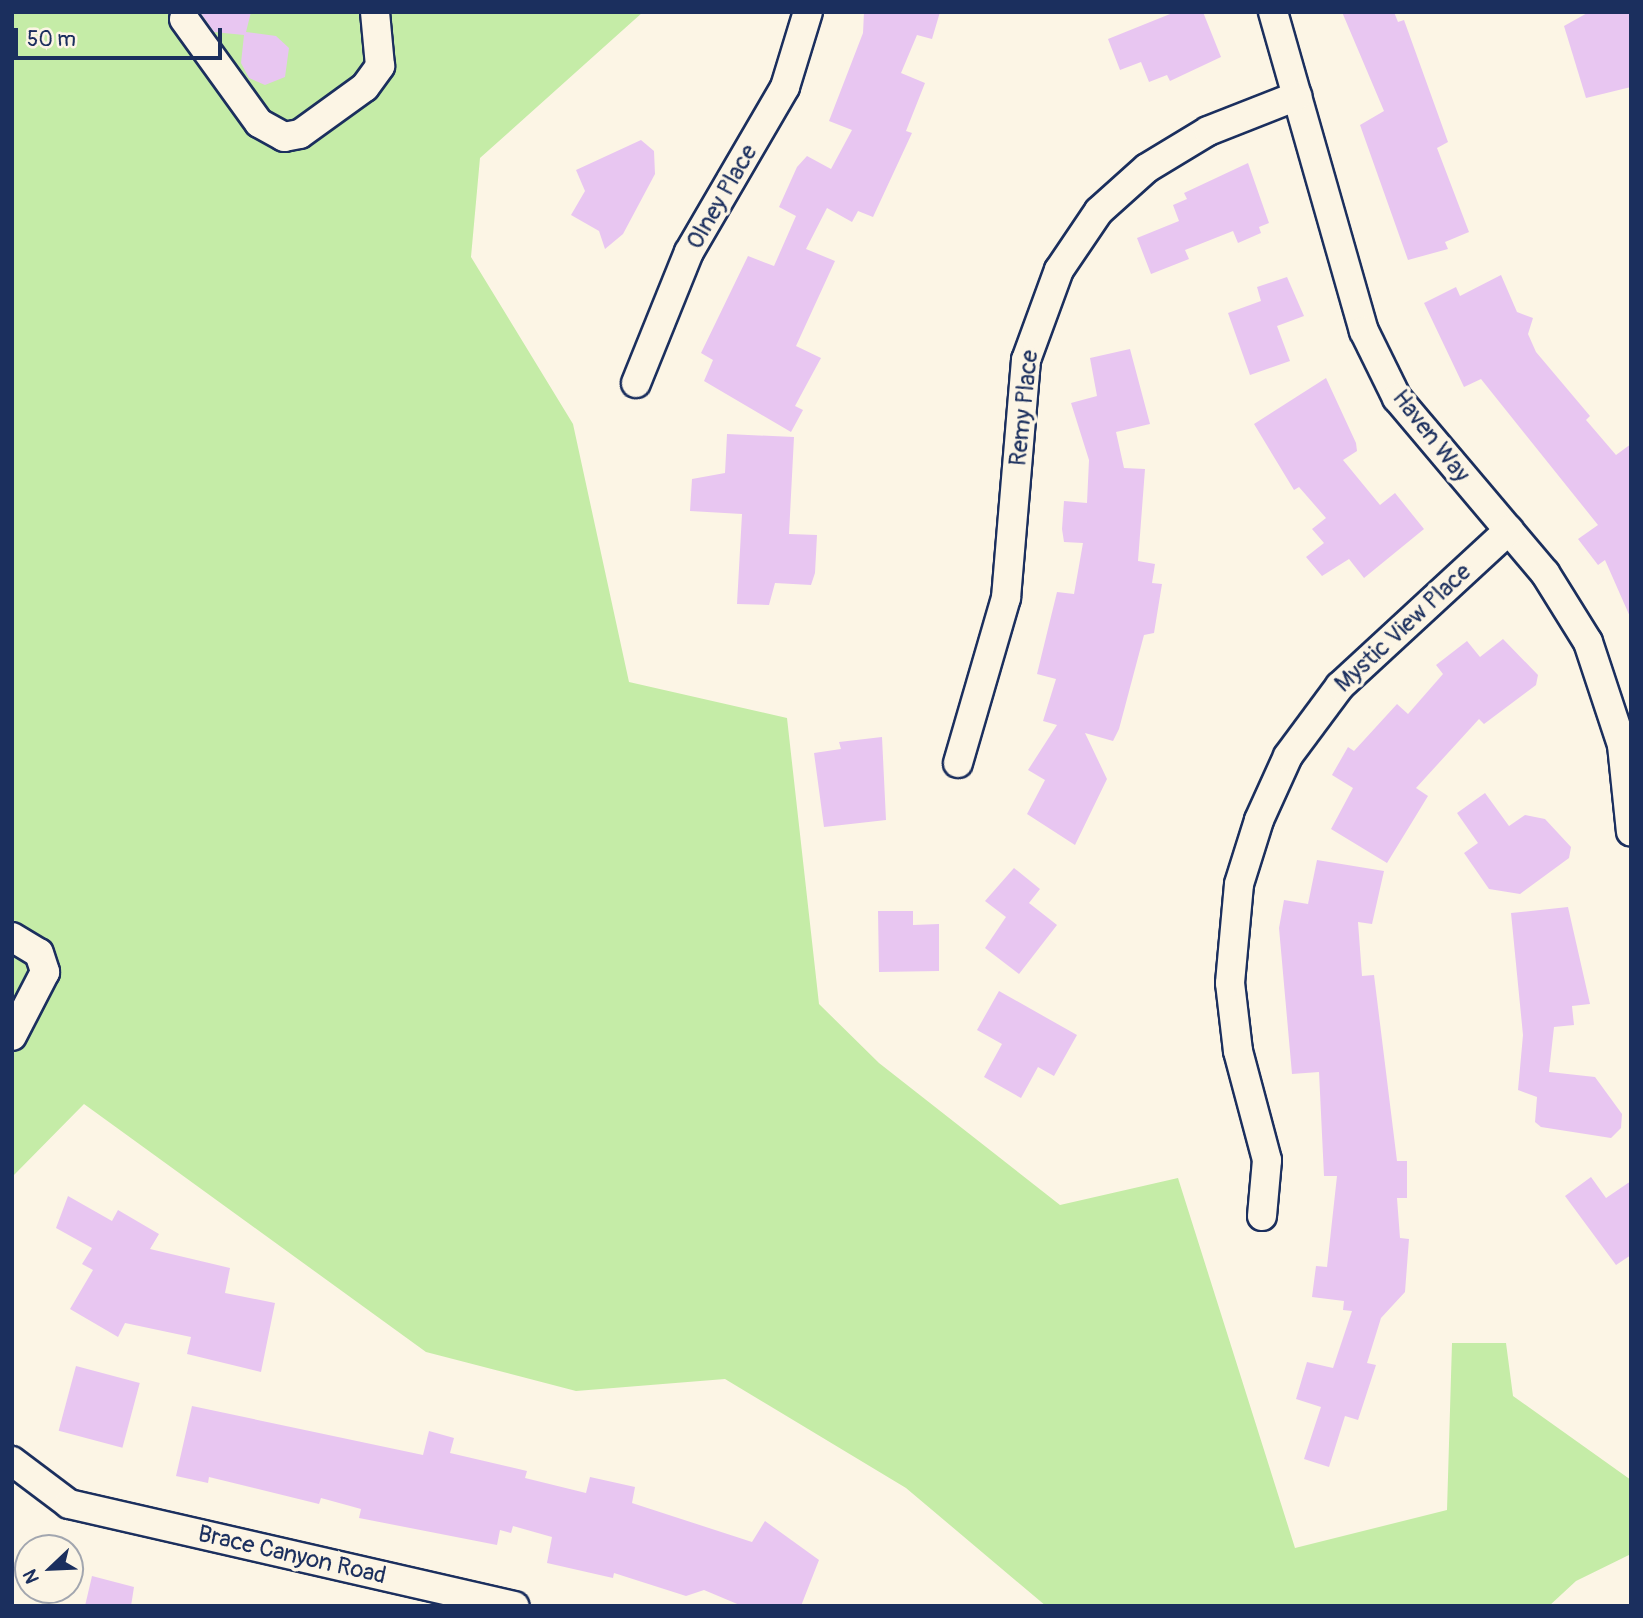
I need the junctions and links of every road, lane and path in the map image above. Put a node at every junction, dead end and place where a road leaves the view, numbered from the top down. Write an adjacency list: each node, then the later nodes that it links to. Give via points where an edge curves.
1 (375, 12): 4 (street, via 380,66 365,87 300,134 284,137 259,122)
2 (808, 12): 6 (street, Olney Place, via 785,87 684,262)
3 (1273, 12): 5 (street, Haven Way)
4 (184, 19)
5 (1297, 96): 7 (street, Haven Way, via 1360,317 1396,398); 9 (street, Remy Place, via 1208,131 1147,168 1099,211 1059,270 1026,360 1006,598)
6 (636, 383)
7 (1509, 530): 8 (street, Haven Way, via 1569,607); 13 (street, Mystic View Place, via 1340,686 1288,756 1255,831 1233,918 1230,983 1238,1051 1267,1160)
8 (1622, 708): 10 (street, Haven Way)
9 (958, 762)
10 (1631, 832)
11 (12, 937): 12 (street, via 39,953 45,972)
12 (12, 1036)
13 (1262, 1216)
14 (12, 1461): 15 (street, Brace Canyon Road, via 69,1504)
15 (514, 1606)

